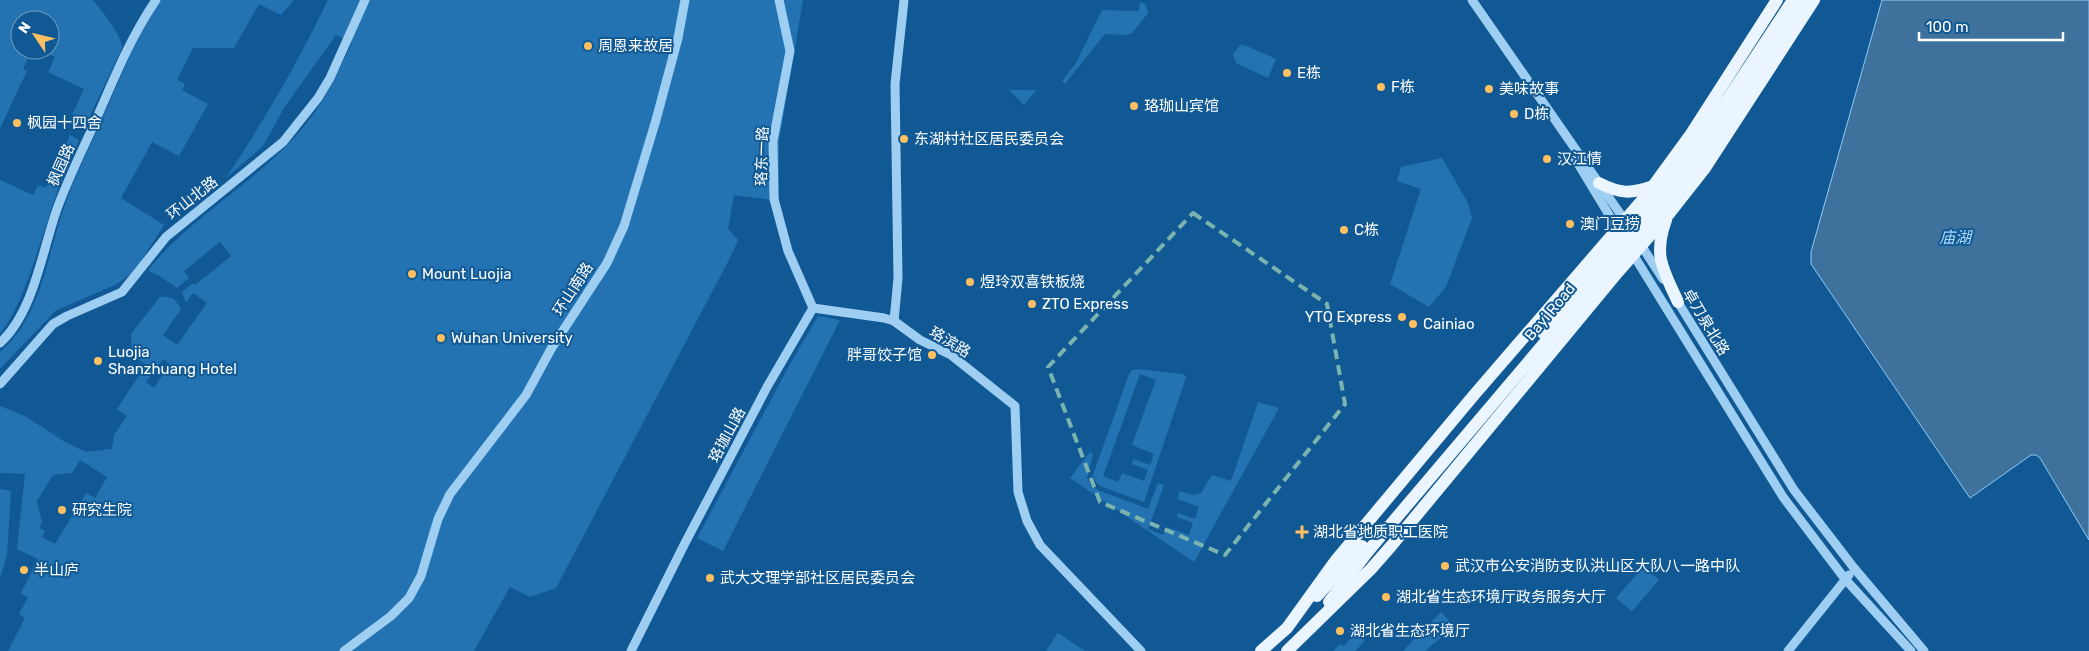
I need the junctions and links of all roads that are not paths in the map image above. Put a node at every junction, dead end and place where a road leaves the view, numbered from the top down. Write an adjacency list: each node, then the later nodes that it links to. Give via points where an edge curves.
1 (156, 0): 20 (street, 枫园路, via 118,70 62,198 20,318)
2 (365, 0): 22 (street, 环山北路, via 330,78 283,142 166,237 122,292 53,324)
3 (686, 0): 29 (street, 环山南路, via 656,120 624,226 607,263 551,349 526,395 450,494 438,519 421,576 409,598 391,616)
4 (779, 0): 18 (street, 珞东一路, via 790,51 773,141 774,199 788,251)
5 (904, 0): 19 (street, via 895,84 898,278)
6 (1466, 0): 15 (street, 卓刀泉北路)
7 (1472, 0): 12 (street, 卓刀泉北路)
8 (1777, 0): 13 (main road, Bayi Road)
9 (1794, 0): 24 (main road, Bayi Road, bridge, via 1694,148 1648,209)
10 (1804, 0): 24 (main road, Bayi Road, bridge, via 1686,176)
11 (1814, 0): 14 (main road, Bayi Road, via 1705,168)
12 (1599, 182): 13 (main road, via 1623,192); 15 (street, 卓刀泉北路)
13 (1654, 186): 15 (main road, Bayi Road)
14 (1668, 215): 16 (main road, Bayi Road); 17 (main road, via 1661,233 1659,253)
15 (1622, 226): 16 (street, 卓刀泉北路); 21 (main road, Bayi Road)
16 (1637, 249): 17 (street, 卓刀泉北路); 23 (main road, Bayi Road); 26 (street, 卓刀泉北路, via 1768,475)
17 (1678, 302): 25 (street, 卓刀泉北路, via 1778,466)
18 (813, 308): 19 (street); 30 (street, 珞珈山路, via 763,395)
19 (894, 321): 31 (street, 珞滨路, via 920,340 951,355 1015,406 1019,501 1035,538)
20 (0, 343)
21 (1500, 365): 23 (main road); 27 (main road, Bayi Road, via 1336,560)
22 (0, 384)
23 (1524, 386): 28 (main road, Bayi Road, via 1371,569)
24 (1366, 548): 27 (main road, Bayi Road); 28 (main road, Bayi Road)
25 (1854, 568): 26 (street); 36 (street, 卓刀泉北路)
26 (1845, 579): 34 (street); 35 (street, 卓刀泉北路)
27 (1287, 628): 32 (main road, Bayi Road)
28 (1304, 634): 33 (main road, Bayi Road)
29 (344, 651)
30 (631, 651)
31 (1141, 651)
32 (1261, 651)
33 (1287, 651)
34 (1788, 651)
35 (1911, 651)
36 (1924, 651)

